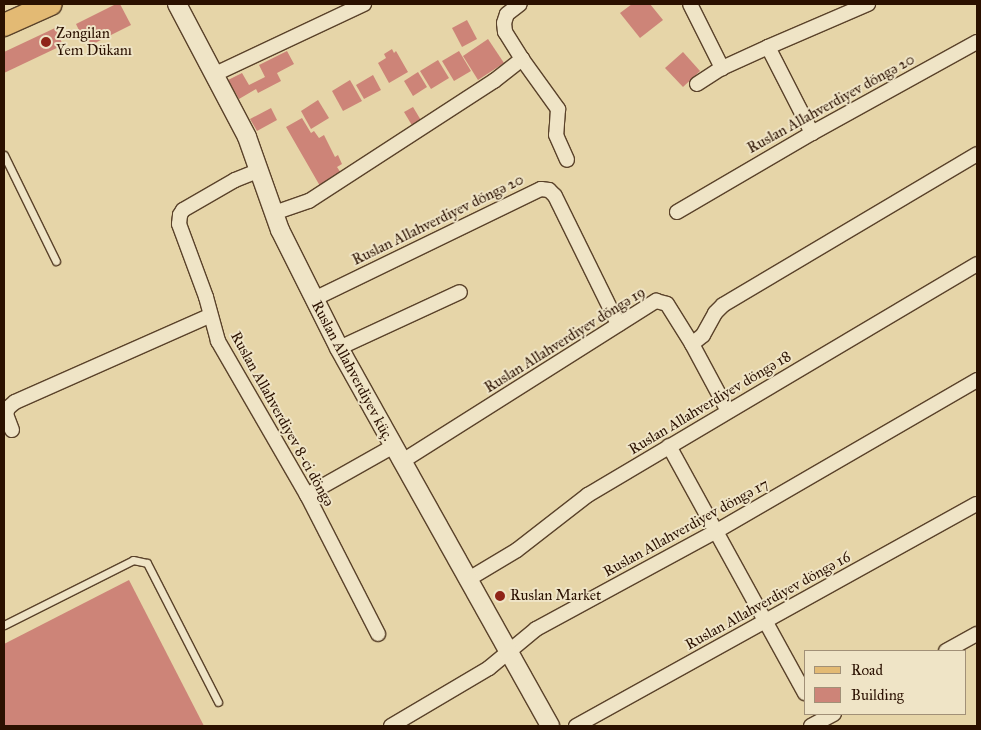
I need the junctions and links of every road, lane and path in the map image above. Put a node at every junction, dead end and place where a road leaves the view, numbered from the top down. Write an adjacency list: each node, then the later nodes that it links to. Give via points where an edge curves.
1 (19, 4): 8 (main road)
2 (51, 4): 9 (main road)
3 (177, 4): 14 (street, Ruslan Allahverdiyev küç.)
4 (364, 4): 14 (street)
5 (520, 4): 12 (street, via 507,14 504,23 505,32)
6 (690, 4): 13 (street)
7 (868, 4): 11 (street)
8 (4, 10)
9 (4, 25)
10 (977, 42): 16 (street, Ruslan Allahverdiyev döngə 20)
11 (768, 47): 13 (street); 16 (street)
12 (522, 59): 19 (street, via 558,109 556,135); 22 (street, via 494,81 309,201)
13 (722, 68): 15 (street)
14 (214, 75): 20 (street, Ruslan Allahverdiyev küç.)
15 (697, 84)
16 (812, 133): 21 (street, Ruslan Allahverdiyev döngə 20)
17 (977, 154): 29 (street, via 723,306 715,313 703,335)
18 (4, 155): 23 (lane)
19 (567, 160)
20 (260, 170): 22 (street, Ruslan Allahverdiyev küç.); 27 (street, Ruslan Allahverdiyev 8-ci döngə, via 234,180 183,210 180,215 179,224)
21 (677, 212)
22 (274, 214): 26 (street, Ruslan Allahverdiyev küç.)
23 (56, 261)
24 (977, 264): 32 (street, Ruslan Allahverdiyev döngə 18)
25 (460, 292): 30 (street)
26 (314, 299): 28 (street, Ruslan Allahverdiyev döngə 20, via 541,189 555,196); 30 (street, Ruslan Allahverdiyev küç.)
27 (210, 316): 33 (street, via 15,402 6,414); 37 (street, Ruslan Allahverdiyev 8-ci döngə, via 218,341)
28 (618, 324): 29 (street, Ruslan Allahverdiyev döngə 19, via 656,301 663,301); 36 (street, Ruslan Allahverdiyev döngə 19)
29 (692, 344): 32 (street)
30 (338, 348): 35 (street, Ruslan Allahverdiyev küç.)
31 (977, 380): 39 (street, Ruslan Allahverdiyev döngə 17)
32 (728, 411): 34 (street, Ruslan Allahverdiyev döngə 18)
33 (12, 430)
34 (669, 446): 39 (street); 40 (street, Ruslan Allahverdiyev döngə 18, via 588,495 517,550)
35 (392, 447): 36 (street, Ruslan Allahverdiyev küç.); 37 (street)
36 (402, 462): 40 (street, Ruslan Allahverdiyev küç.)
37 (307, 495): 43 (street, Ruslan Allahverdiyev 8-ci döngə)
38 (977, 504): 41 (street, Ruslan Allahverdiyev döngə 16)
39 (715, 532): 41 (street); 46 (street, Ruslan Allahverdiyev döngə 17, via 536,629)
40 (467, 580): 46 (street, Ruslan Allahverdiyev küç.)
41 (765, 620): 47 (street); 53 (street, Ruslan Allahverdiyev döngə 16)
42 (4, 625): 48 (lane, via 133,560 147,563)
43 (378, 634)
44 (977, 634): 45 (street)
45 (948, 650)
46 (508, 651): 51 (street, Ruslan Allahverdiyev döngə 17, via 489,668); 52 (street, Ruslan Allahverdiyev küç.)
47 (804, 691)
48 (218, 702)
49 (832, 715): 50 (street)
50 (818, 722)
51 (391, 726)
52 (550, 726)
53 (576, 726)

